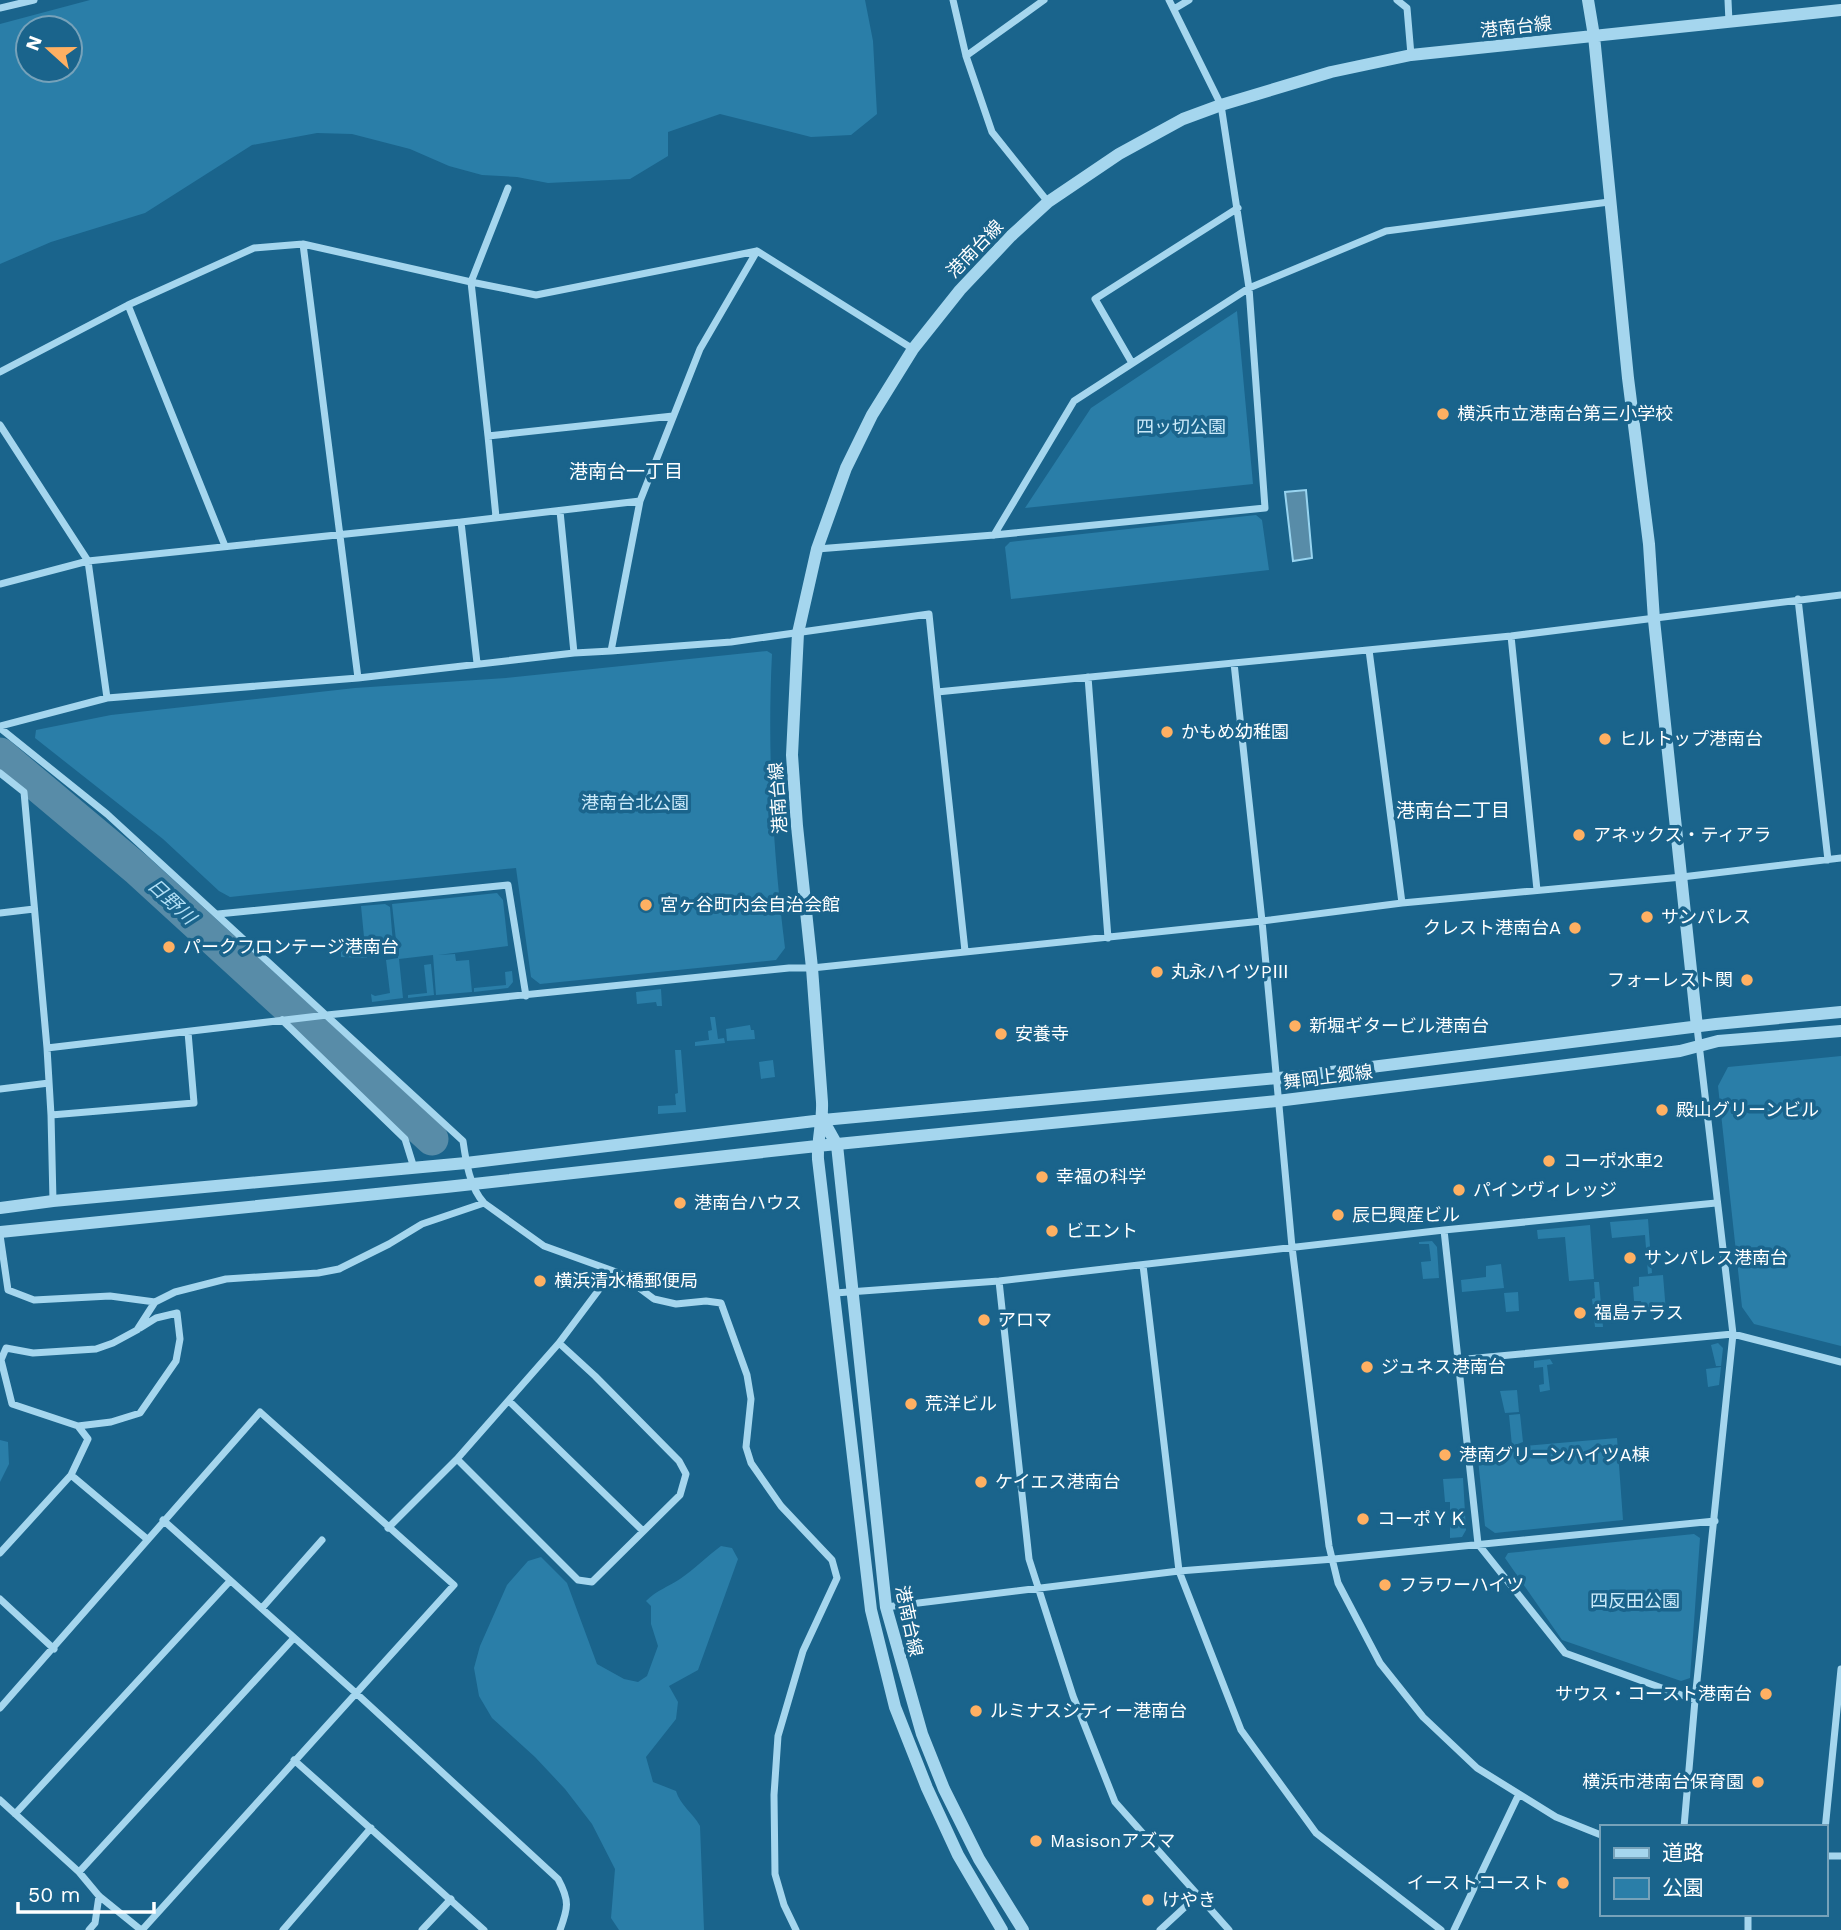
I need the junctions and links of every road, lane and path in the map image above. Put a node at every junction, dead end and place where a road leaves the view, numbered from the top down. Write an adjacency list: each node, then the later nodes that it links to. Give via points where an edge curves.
1 (34, 0): 9 (street)
2 (953, 0): 15 (street)
3 (1044, 0): 15 (street)
4 (1169, 0): 10 (street)
5 (1189, 0): 10 (street)
6 (1397, 0): 14 (street, via 1407,8)
7 (1588, 0): 13 (street)
8 (1728, 0): 12 (street)
9 (0, 8)
10 (1174, 9): 16 (street)
11 (1841, 10): 12 (street, 港南台線)
12 (1730, 22): 13 (street, 港南台線)
13 (1594, 36): 14 (street, 港南台線); 19 (street)
14 (1411, 55): 16 (street, 港南台線, via 1331,72)
15 (966, 56): 18 (street, via 992,132)
16 (1221, 104): 18 (street, 港南台線, via 1119,154); 20 (street)
17 (508, 188): 23 (street)
18 (1048, 202): 26 (street, 港南台線, via 960,290)
19 (1609, 202): 24 (street, via 1385,231); 44 (street)
20 (1238, 208): 24 (street); 27 (street, via 1096,299)
21 (303, 244): 23 (street); 25 (street, via 254,248); 36 (street)
22 (757, 251): 23 (street, via 536,295); 26 (street); 29 (street, via 700,349)
23 (471, 282): 31 (street)
24 (1249, 288): 27 (street); 37 (street, via 1265,508)
25 (128, 305): 28 (street); 38 (street)
26 (913, 349): 39 (street, 港南台線, via 846,468)
27 (1132, 363): 37 (street, via 1074,401)
28 (0, 372)
29 (673, 416): 31 (street); 32 (street)
30 (0, 425): 40 (street)
31 (488, 436): 34 (street)
32 (640, 501): 33 (street); 48 (street)
33 (560, 511): 34 (street); 49 (street)
34 (496, 517): 35 (street)
35 (461, 522): 36 (street); 50 (street)
36 (341, 533): 38 (street); 53 (street)
37 (994, 535): 39 (street)
38 (225, 546): 40 (street)
39 (817, 550): 45 (street, 港南台線)
40 (88, 561): 41 (street); 55 (street)
41 (0, 584)
42 (1841, 595): 43 (street)
43 (1798, 599): 44 (street); 59 (street)
44 (1654, 620): 46 (street); 60 (street)
45 (798, 633): 48 (street); 54 (street, via 929,614); 69 (street, 港南台線, via 792,754)
46 (1511, 636): 47 (street); 61 (street)
47 (1369, 650): 51 (street); 62 (street)
48 (611, 651): 49 (street)
49 (574, 653): 50 (street)
50 (477, 663): 53 (street)
51 (1234, 663): 52 (street); 66 (street)
52 (1088, 677): 54 (street); 67 (street)
53 (358, 678): 55 (street)
54 (937, 692): 68 (street)
55 (107, 698): 56 (street)
56 (0, 727): 65 (street, via 107,814)
57 (0, 773): 63 (street, via 24,792)
58 (1841, 858): 59 (street)
59 (1828, 860): 60 (street)
60 (1682, 877): 61 (street); 74 (street)
61 (1537, 890): 62 (street)
62 (1402, 903): 66 (street)
63 (34, 909): 64 (street); 78 (street)
64 (0, 913)
65 (218, 914): 70 (street, via 508,885); 72 (street)
66 (1262, 921): 67 (street); 79 (street)
67 (1108, 937): 68 (street)
68 (965, 951): 69 (street)
69 (813, 968): 70 (street); 84 (street, 港南台線)
70 (526, 996): 72 (street)
71 (1841, 1012): 74 (street, 舞岡上郷線)
72 (326, 1015): 73 (street); 87 (street, via 463,1141)
73 (282, 1020): 76 (street); 88 (street, via 405,1139)
74 (1697, 1027): 77 (street); 79 (street, 舞岡上郷線)
75 (1841, 1031): 77 (street, 舞岡上郷線)
76 (188, 1032): 78 (street); 83 (street, via 194,1103)
77 (1698, 1046): 82 (street, 舞岡上郷線); 92 (street)
78 (47, 1048): 80 (street)
79 (1276, 1078): 82 (street); 84 (street, 舞岡上郷線)
80 (49, 1083): 81 (street); 83 (street)
81 (0, 1089)
82 (1277, 1101): 85 (street, 舞岡上郷線); 96 (street)
83 (51, 1115): 90 (street)
84 (823, 1120): 85 (street); 86 (street); 87 (street, 舞岡上郷線)
85 (837, 1145): 86 (street, 舞岡上郷線); 101 (street, 港南台線)
86 (817, 1146): 89 (street, 舞岡上郷線); 100 (street)
87 (466, 1163): 88 (street, 舞岡上郷線); 89 (street)
88 (414, 1168): 90 (street, 舞岡上郷線)
89 (474, 1183): 91 (street); 95 (street, 舞岡上郷線)
90 (53, 1201): 93 (street, 舞岡上郷線)
91 (484, 1203): 98 (street, via 544,1246); 102 (street, via 422,1224 339,1269 226,1279)
92 (1716, 1203): 94 (street); 104 (street)
93 (0, 1208)
94 (1444, 1230): 96 (street); 106 (street)
95 (0, 1233): 102 (street, via 8,1290 34,1300 110,1296)
96 (1292, 1247): 97 (street); 120 (street)
97 (1143, 1265): 99 (street); 121 (street)
98 (613, 1270): 105 (street); 151 (street, via 654,1298 676,1304 721,1303 747,1375 751,1399 746,1447 751,1463 781,1506 832,1560 837,1577 803,1651 778,1736 775,1874)
99 (999, 1281): 101 (street); 123 (street, via 1029,1559)
100 (835, 1293): 101 (street); 152 (street, via 871,1610 895,1707 958,1855)
101 (855, 1293): 125 (street, 港南台線)
102 (155, 1302): 103 (street)
103 (137, 1330): 109 (street, via 156,1318 177,1313 180,1339 176,1361 140,1413); 109 (street, via 96,1349 33,1353 6,1348 1,1360 12,1404)
104 (1733, 1334): 106 (street); 107 (street); 113 (street)
105 (559, 1343): 108 (street); 115 (street, via 679,1461 686,1474 680,1495)
106 (1456, 1360): 118 (street)
107 (1841, 1362)
108 (509, 1401): 110 (street); 115 (street)
109 (78, 1426): 111 (street, via 88,1439)
110 (457, 1459): 114 (street); 115 (street, via 578,1580 592,1582)
111 (71, 1475): 116 (street); 119 (street)
112 (163, 1520): 114 (street, via 260,1412); 116 (street); 122 (street)
113 (1715, 1521): 118 (street); 131 (street)
114 (388, 1528): 130 (street, via 454,1585)
115 (643, 1531)
116 (147, 1539): 128 (street)
117 (322, 1540): 126 (street)
118 (1478, 1544): 120 (street); 131 (street, via 1565,1653)
119 (0, 1553)
120 (1334, 1559): 121 (street); 134 (street, via 1338,1583 1380,1663 1402,1693 1477,1768)
121 (1178, 1571): 123 (street); 156 (street, via 1241,1730 1316,1833)
122 (230, 1581): 126 (street); 136 (street)
123 (1037, 1588): 125 (street); 142 (street, via 1115,1802)
124 (0, 1600): 128 (street)
125 (886, 1607): 153 (street, 港南台線, via 922,1734 944,1789 979,1859)
126 (262, 1608): 127 (street)
127 (293, 1639): 130 (street); 141 (street)
128 (54, 1649): 132 (street)
129 (1841, 1669): 138 (street)
130 (356, 1693): 133 (street); 150 (street, via 558,1879 568,1909)
131 (1695, 1700): 137 (street)
132 (0, 1708)
133 (295, 1760): 139 (street); 146 (street)
134 (1518, 1796): 140 (street); 157 (street)
135 (0, 1800): 136 (street)
136 (15, 1814): 141 (street)
137 (1684, 1825)
138 (1825, 1825)
139 (371, 1828): 144 (street); 147 (street)
140 (1600, 1835)
141 (79, 1872): 143 (street)
142 (1198, 1895): 154 (street); 155 (street)
143 (99, 1896): 145 (street, via 95,1923); 146 (street)
144 (451, 1899): 148 (street); 149 (street)
145 (89, 1930)
146 (142, 1930)
147 (284, 1930)
148 (422, 1930)
149 (484, 1930)
150 (560, 1930)
151 (796, 1930)
152 (1002, 1930)
153 (1023, 1930)
154 (1160, 1930)
155 (1229, 1930)
156 (1441, 1930)
157 (1454, 1930)

